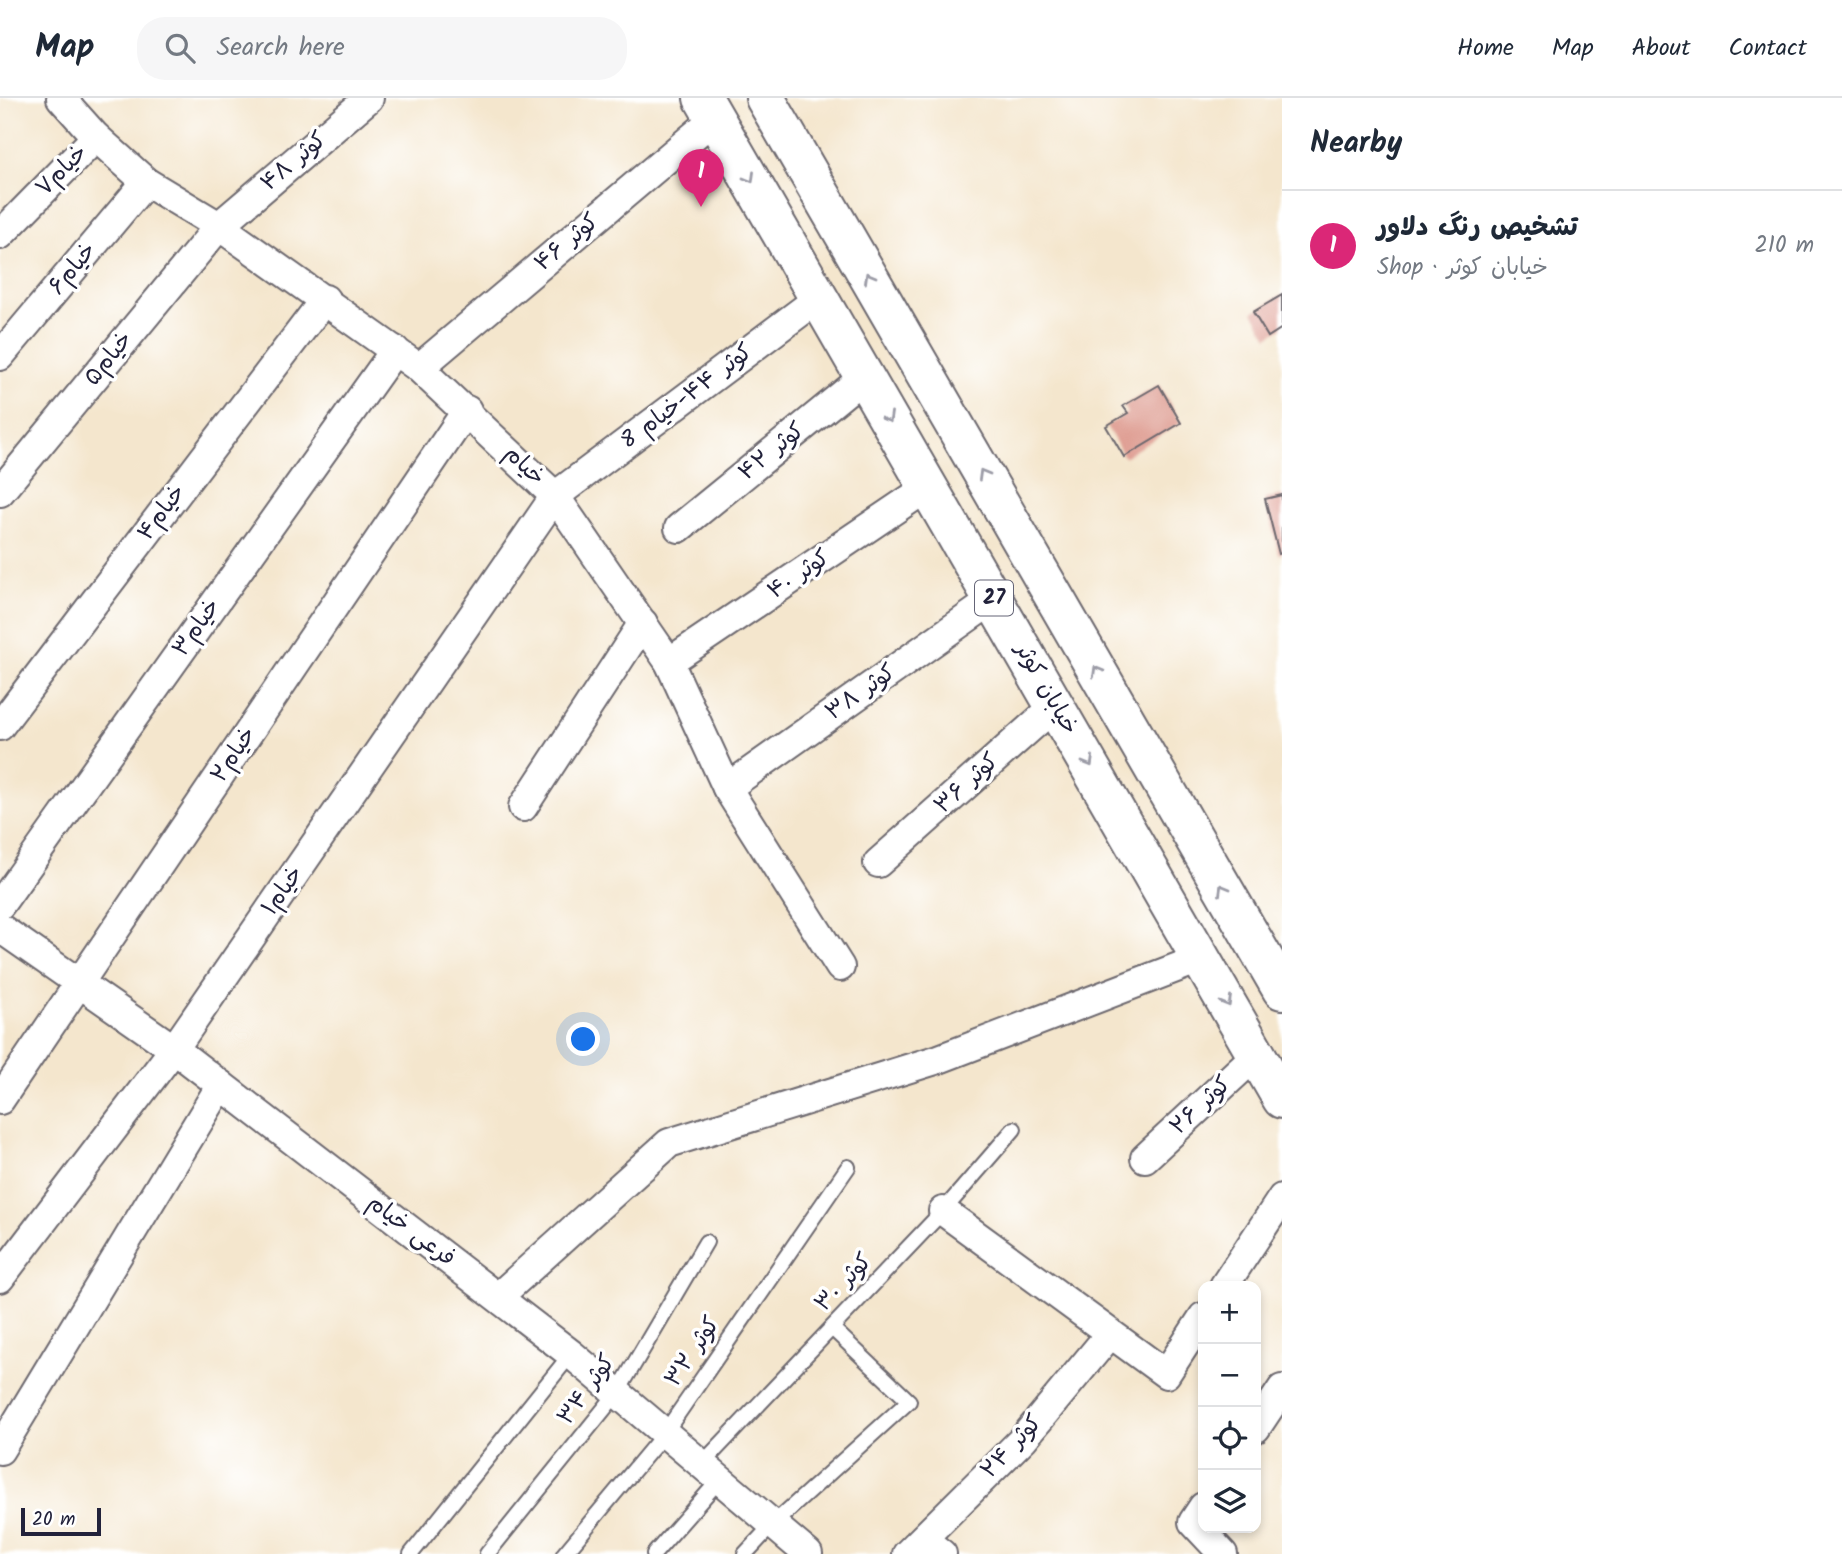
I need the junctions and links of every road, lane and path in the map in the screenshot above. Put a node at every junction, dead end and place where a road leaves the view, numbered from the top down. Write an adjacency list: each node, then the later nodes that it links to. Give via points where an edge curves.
1 (369, 98): 7 (street, کوثر ۴۸)
2 (765, 98): 30 (main road, 27, one-way to 2)
3 (63, 99): 5 (street, خیام)
4 (709, 108): 9 (main road, خیابان کوثر / 27, one-way to 9); 13 (street, کوثر ۴۶)
5 (96, 137): 6 (street, خیام); 8 (street, خیام۷)
6 (146, 182): 7 (street, خیام); 12 (street, خیام۶)
7 (219, 226): 10 (street, خیام); 17 (street, خیام۵)
8 (0, 235)
9 (819, 298): 14 (main road, خیابان کوثر / 27); 18 (street, کوثر ۴۴-خیام 8)
10 (325, 299): 11 (street, خیام); 24 (street, خیام۴)
11 (395, 351): 13 (street, خیام); 28 (street, خیام۳)
12 (0, 356)
13 (419, 368): 15 (street, خیام)
14 (864, 377): 16 (main road, خیابان کوثر / 27, one-way to 16); 19 (street, کوثر ۴۲)
15 (467, 410): 18 (street, خیام); 33 (street, خیام۲)
16 (928, 487): 20 (main road, خیابان کوثر / 27); 22 (street, کوثر ۴۰)
17 (0, 492)
18 (555, 496): 21 (street, خیام); 35 (street, خیام۱)
19 (680, 528)
20 (994, 598): 23 (main road, خیابان کوثر / 27); 25 (street, کوثر ۳۸)
21 (643, 623): 22 (street, خیام); 26 (street)
22 (669, 662): 25 (street, خیام)
23 (1056, 705): 27 (street, کوثر ۳۶); 31 (main road, خیابان کوثر / 27, one-way to 31)
24 (0, 726)
25 (727, 788): 32 (street, خیام)
26 (523, 807)
27 (878, 863)
28 (0, 905)
29 (0, 928): 33 (street, فرعی خیام)
30 (1251, 937): 31 (main road); 34 (main road, 27)
31 (1202, 958): 36 (main road, خیابان کوثر / 27, one-way to 36); 48 (street, via 939,1059 669,1143)
32 (840, 967)
33 (80, 983): 35 (street, فرعی خیام); 39 (street, خیام۲)
34 (1282, 990)
35 (174, 1049): 37 (street, فرعی خیام); 46 (street, خیام۱)
36 (1257, 1054): 38 (main road, خیابان کوثر / 27); 41 (street, کوثر ۲۶)
37 (221, 1085): 48 (street, فرعی خیام); 57 (street)
38 (1282, 1099)
39 (0, 1100)
40 (1014, 1129): 44 (lane, کوثر ۳۰)
41 (1144, 1158)
42 (848, 1167): 56 (lane, کوثر ۳۲)
43 (1282, 1198): 47 (street)
44 (943, 1211): 50 (lane, کوثر ۳۰); 51 (street)
45 (706, 1242): 54 (lane, کوثر ۳۴)
46 (0, 1278)
47 (1227, 1281)
48 (498, 1297): 52 (street, فرعی خیام)
49 (1198, 1325): 51 (street, via 1166,1374)
50 (832, 1328): 58 (lane, کوثر ۳۰); 59 (lane, via 909,1401)
51 (1110, 1334): 61 (street, کوثر ۲۴)
52 (571, 1354): 54 (street, فرعی خیام); 62 (lane)
53 (1282, 1389): 55 (street)
54 (617, 1392): 56 (street, فرعی خیام); 63 (lane, کوثر ۳۴)
55 (1261, 1420)
56 (664, 1434): 58 (street, فرعی خیام); 64 (lane, کوثر ۳۲)
57 (0, 1450)
58 (711, 1471): 59 (street, فرعی خیام); 65 (lane, کوثر ۳۰)
59 (773, 1524): 66 (lane); 67 (street, فرعی خیام)
60 (1203, 1533): 68 (street)
61 (924, 1549)
62 (411, 1554)
63 (487, 1554)
64 (564, 1554)
65 (654, 1554)
66 (745, 1554)
67 (808, 1554)
68 (1223, 1554)

